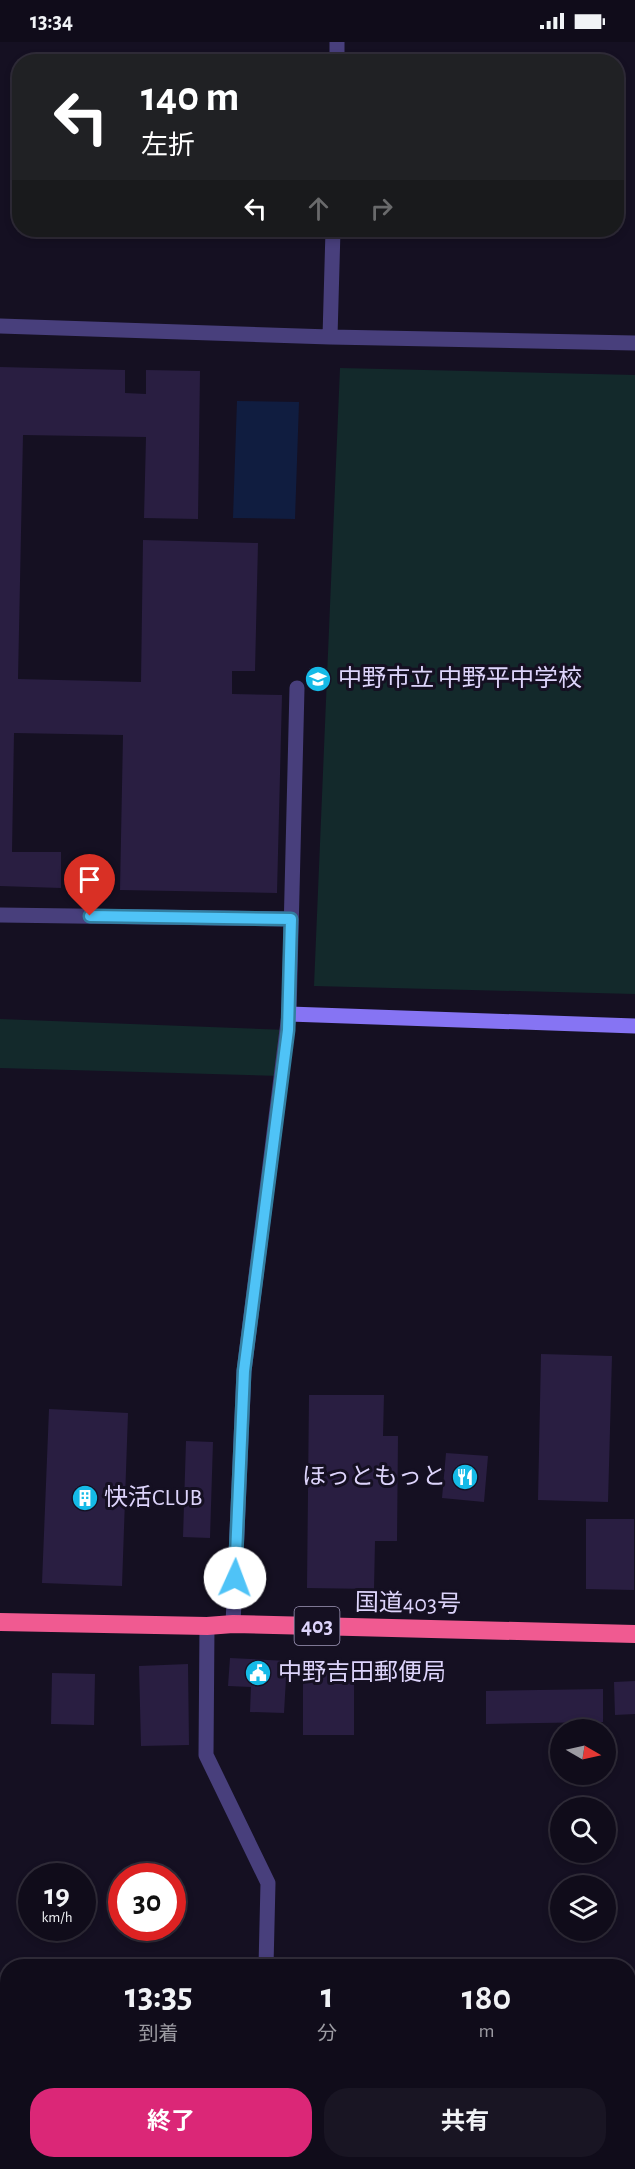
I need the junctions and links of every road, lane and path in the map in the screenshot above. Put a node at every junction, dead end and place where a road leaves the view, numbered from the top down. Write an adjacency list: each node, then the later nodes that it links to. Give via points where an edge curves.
1 (333, 237): 3 (street)
2 (0, 326): 3 (street)
3 (330, 337): 4 (street)
4 (635, 344)
5 (297, 688): 7 (street)
6 (0, 915): 7 (street)
7 (291, 919): 8 (street)
8 (289, 1014): 9 (street); 11 (street, via 244,1371)
9 (635, 1026)
10 (0, 1622): 12 (highway, 国道403号 / 403)
11 (233, 1624): 12 (highway, 国道403号 / 403); 13 (highway, 国道403号 / 403)
12 (207, 1626): 14 (street, via 206,1755 268,1883)
13 (635, 1634)
14 (266, 1959)

